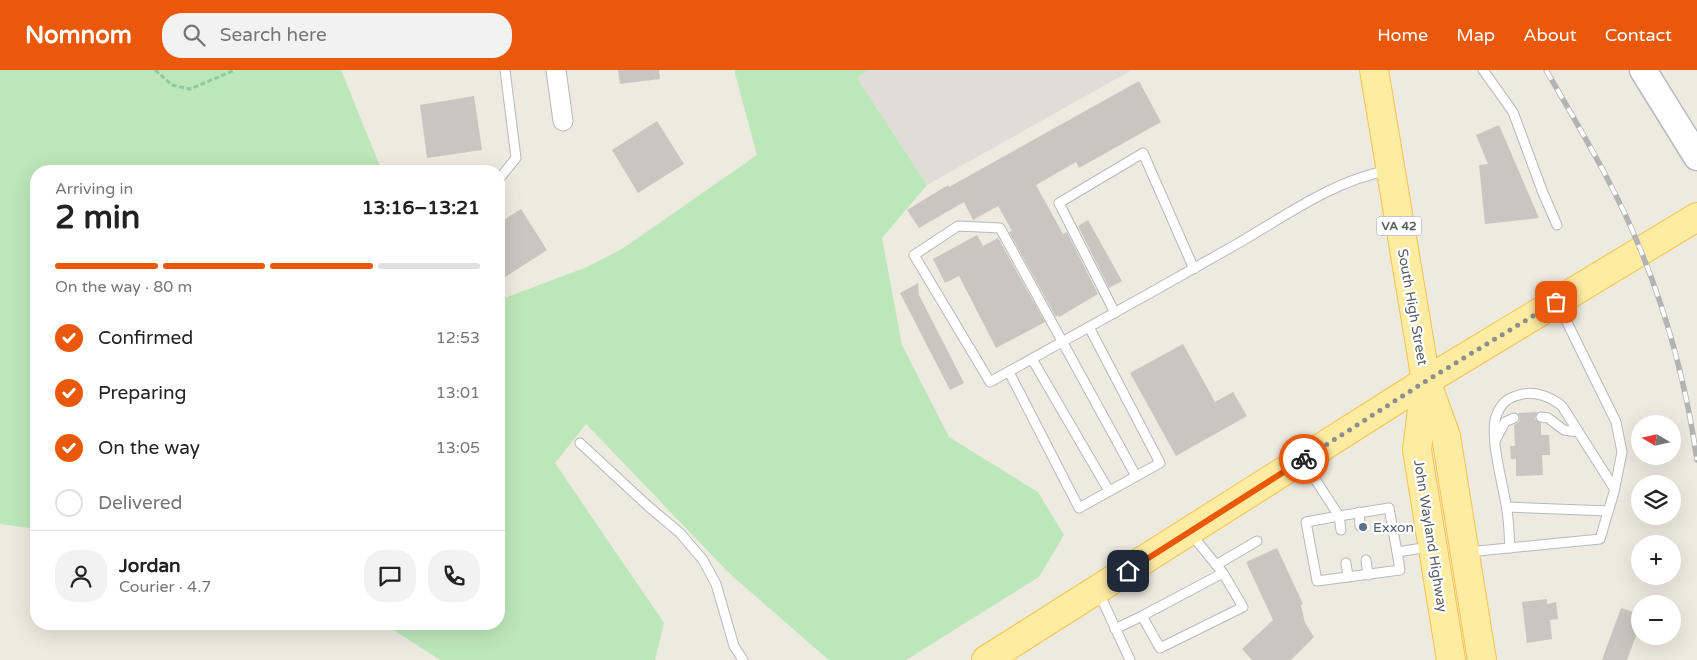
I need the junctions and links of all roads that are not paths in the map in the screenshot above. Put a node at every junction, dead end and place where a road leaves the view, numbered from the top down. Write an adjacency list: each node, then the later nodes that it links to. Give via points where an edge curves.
1 (505, 70): 9 (lane, via 516,158)
2 (556, 70): 6 (street)
3 (1374, 70): 8 (main road, South High Street / VA 42)
4 (1483, 70): 11 (lane, via 1514,112)
5 (1643, 70): 7 (street)
6 (563, 120)
7 (1697, 157)
8 (1390, 170): 12 (lane, via 1362,176 1336,187); 19 (main road, South High Street / VA 42)
9 (505, 172)
10 (1697, 217): 13 (main road)
11 (1557, 225)
12 (1194, 268): 14 (lane); 14 (lane, via 1143,153 1059,203)
13 (1556, 302): 19 (main road); 27 (lane, via 1616,422 1622,452)
14 (1115, 312): 15 (lane)
15 (1089, 327): 16 (lane); 26 (lane, via 1160,463)
16 (1062, 342): 17 (lane); 18 (lane, via 1000,228 958,226 914,255 990,382); 26 (lane)
17 (1032, 358): 18 (lane); 28 (lane)
18 (1009, 372): 28 (lane, via 1079,508)
19 (1426, 381): 25 (main road); 37 (main road, John Wayland Highway / VA 42, via 1417,450); 40 (main road, South High Street / VA 42, via 1446,436)
20 (1541, 417): 22 (lane, via 1548,418 1564,430)
21 (1514, 418): 23 (lane, via 1506,422)
22 (1578, 432): 23 (lane, via 1554,399 1523,393 1506,399 1496,415); 27 (lane)
23 (1495, 442): 29 (lane)
24 (580, 443): 50 (lane, via 680,533 703,560 716,584 734,646)
25 (1302, 460): 32 (lane); 35 (main road)
26 (1136, 476): 28 (lane)
27 (1614, 488): 30 (lane)
28 (1109, 491)
29 (1507, 507): 30 (lane); 38 (lane)
30 (1608, 511): 38 (lane, via 1600,539)
31 (1359, 512): 32 (lane); 33 (lane); 39 (lane, via 1389,508)
32 (1339, 516): 34 (lane); 46 (lane, via 1306,522 1317,581)
33 (1360, 526)
34 (1342, 530)
35 (1190, 532): 43 (lane); 47 (main road)
36 (1257, 541): 43 (lane)
37 (1433, 546): 39 (lane); 53 (main road, John Wayland Highway / VA 42)
38 (1510, 548): 40 (lane)
39 (1397, 552): 45 (lane, via 1400,570)
40 (1465, 552): 54 (main road, South High Street / VA 42)
41 (1366, 560): 45 (lane)
42 (1346, 564): 46 (lane)
43 (1216, 565): 44 (lane)
44 (1223, 573): 48 (lane); 48 (lane, via 1243,606 1160,648)
45 (1368, 575): 46 (lane)
46 (1348, 577)
47 (1098, 590): 49 (lane); 51 (main road)
48 (1142, 616): 49 (lane)
49 (1115, 628): 52 (lane)
50 (743, 660)
51 (986, 660)
52 (1130, 660)
53 (1451, 660)
54 (1482, 660)

